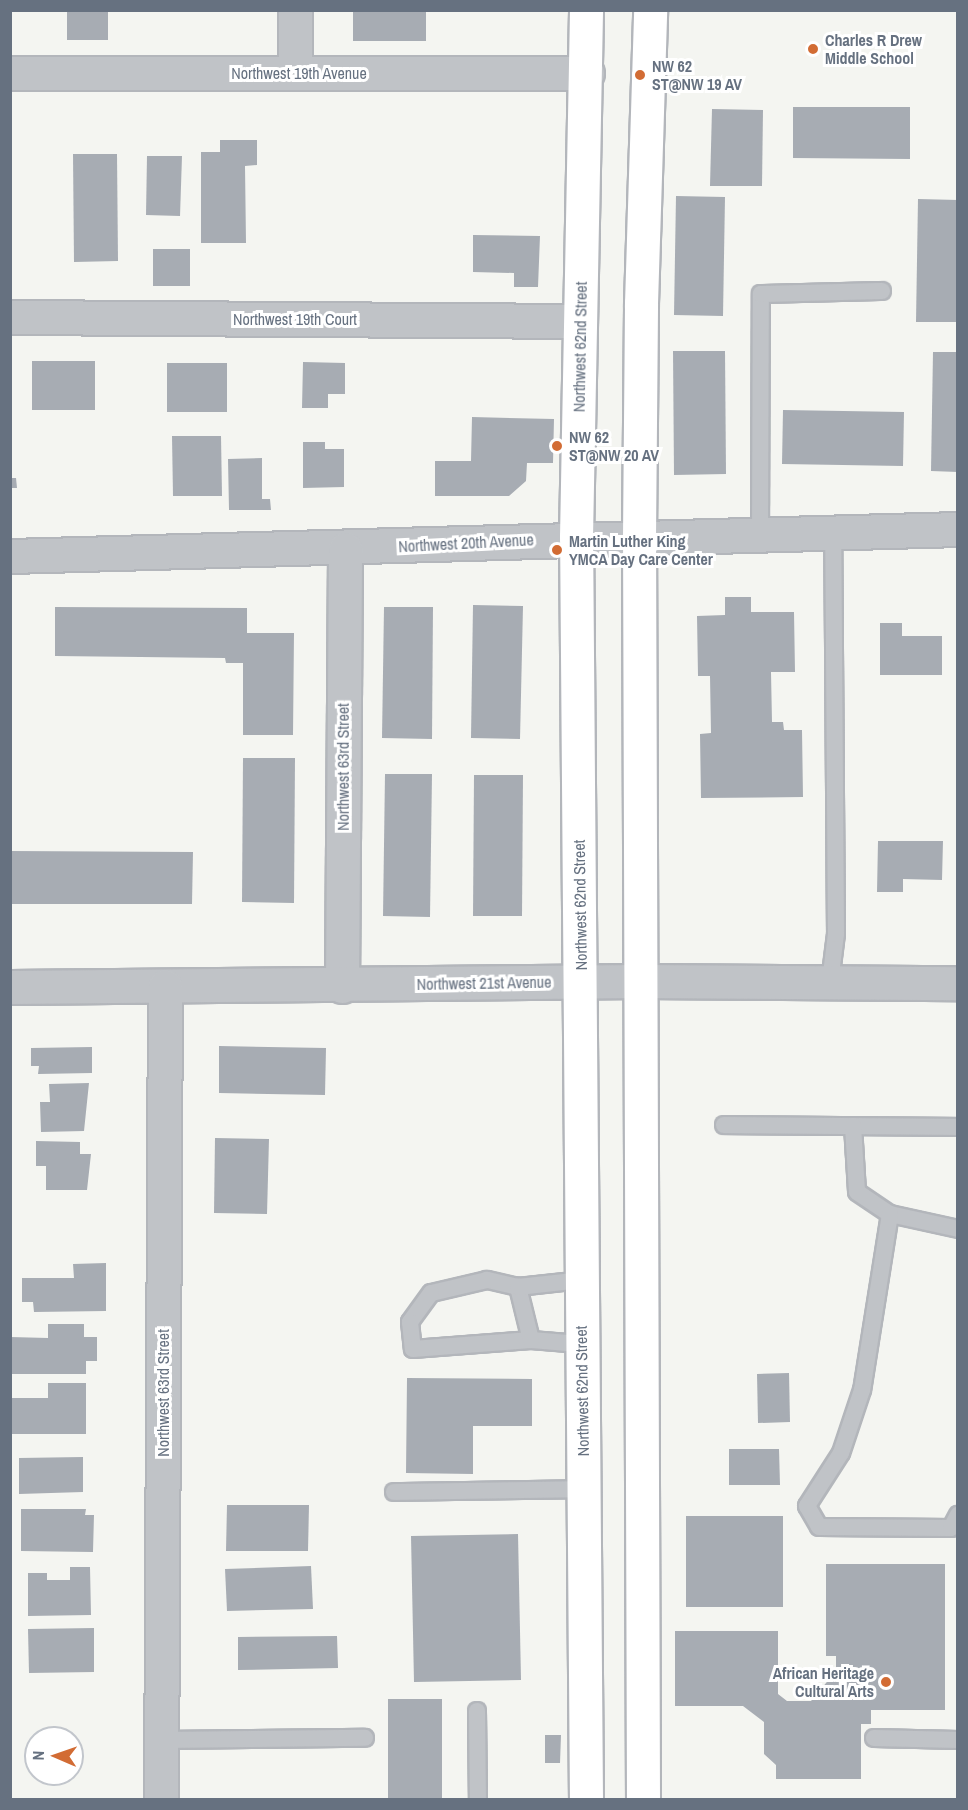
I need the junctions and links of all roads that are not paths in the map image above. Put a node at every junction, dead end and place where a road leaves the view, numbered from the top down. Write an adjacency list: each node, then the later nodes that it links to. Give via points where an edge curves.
1 (294, 10): 5 (street)
2 (586, 10): 6 (main road, Northwest 62nd Street)
3 (650, 10): 14 (main road)
4 (10, 73): 5 (street, Northwest 19th Avenue)
5 (295, 73): 6 (street, Northwest 19th Avenue)
6 (587, 73): 9 (main road, Northwest 62nd Street)
7 (882, 291): 12 (lane, via 761,294)
8 (10, 317): 9 (street, Northwest 19th Court)
9 (580, 321): 13 (main road, Northwest 62nd Street)
10 (957, 529): 11 (street, Northwest 20th Avenue)
11 (833, 534): 12 (street, Northwest 20th Avenue); 19 (lane, via 836,934)
12 (760, 536): 14 (street, Northwest 20th Avenue)
13 (576, 537): 14 (street, Northwest 20th Avenue); 15 (street, Northwest 20th Avenue); 17 (main road, Northwest 62nd Street)
14 (639, 537): 18 (main road)
15 (345, 549): 16 (street, Northwest 20th Avenue); 22 (street, Northwest 63rd Street)
16 (10, 556)
17 (581, 981): 18 (street, Northwest 21st Avenue); 22 (street, Northwest 21st Avenue); 29 (main road, Northwest 62nd Street)
18 (641, 981): 19 (street, Northwest 21st Avenue); 44 (main road)
19 (830, 982): 20 (street, Northwest 21st Avenue)
20 (957, 983)
21 (165, 986): 22 (street, Northwest 21st Avenue); 23 (street, Northwest 21st Avenue); 39 (street, Northwest 63rd Street)
22 (342, 986)
23 (10, 987)
24 (724, 1125): 25 (lane)
25 (853, 1126): 26 (lane); 27 (lane, via 857,1192)
26 (957, 1127)
27 (890, 1215): 28 (lane); 35 (lane, via 862,1390 841,1454 807,1506 819,1527 951,1528)
28 (957, 1228)
29 (581, 1280): 30 (lane); 32 (main road, Northwest 62nd Street)
30 (518, 1287): 31 (lane); 31 (lane, via 487,1280 431,1293 410,1322 413,1349)
31 (531, 1340): 32 (lane)
32 (580, 1344): 33 (main road, Northwest 62nd Street)
33 (584, 1489): 34 (lane); 43 (main road, Northwest 62nd Street)
34 (394, 1492)
35 (957, 1515)
36 (477, 1711): 42 (lane)
37 (365, 1738): 39 (lane)
38 (873, 1738): 40 (lane)
39 (161, 1740): 41 (street, Northwest 63rd Street)
40 (957, 1740)
41 (161, 1800)
42 (478, 1800)
43 (586, 1800)
44 (643, 1800)

